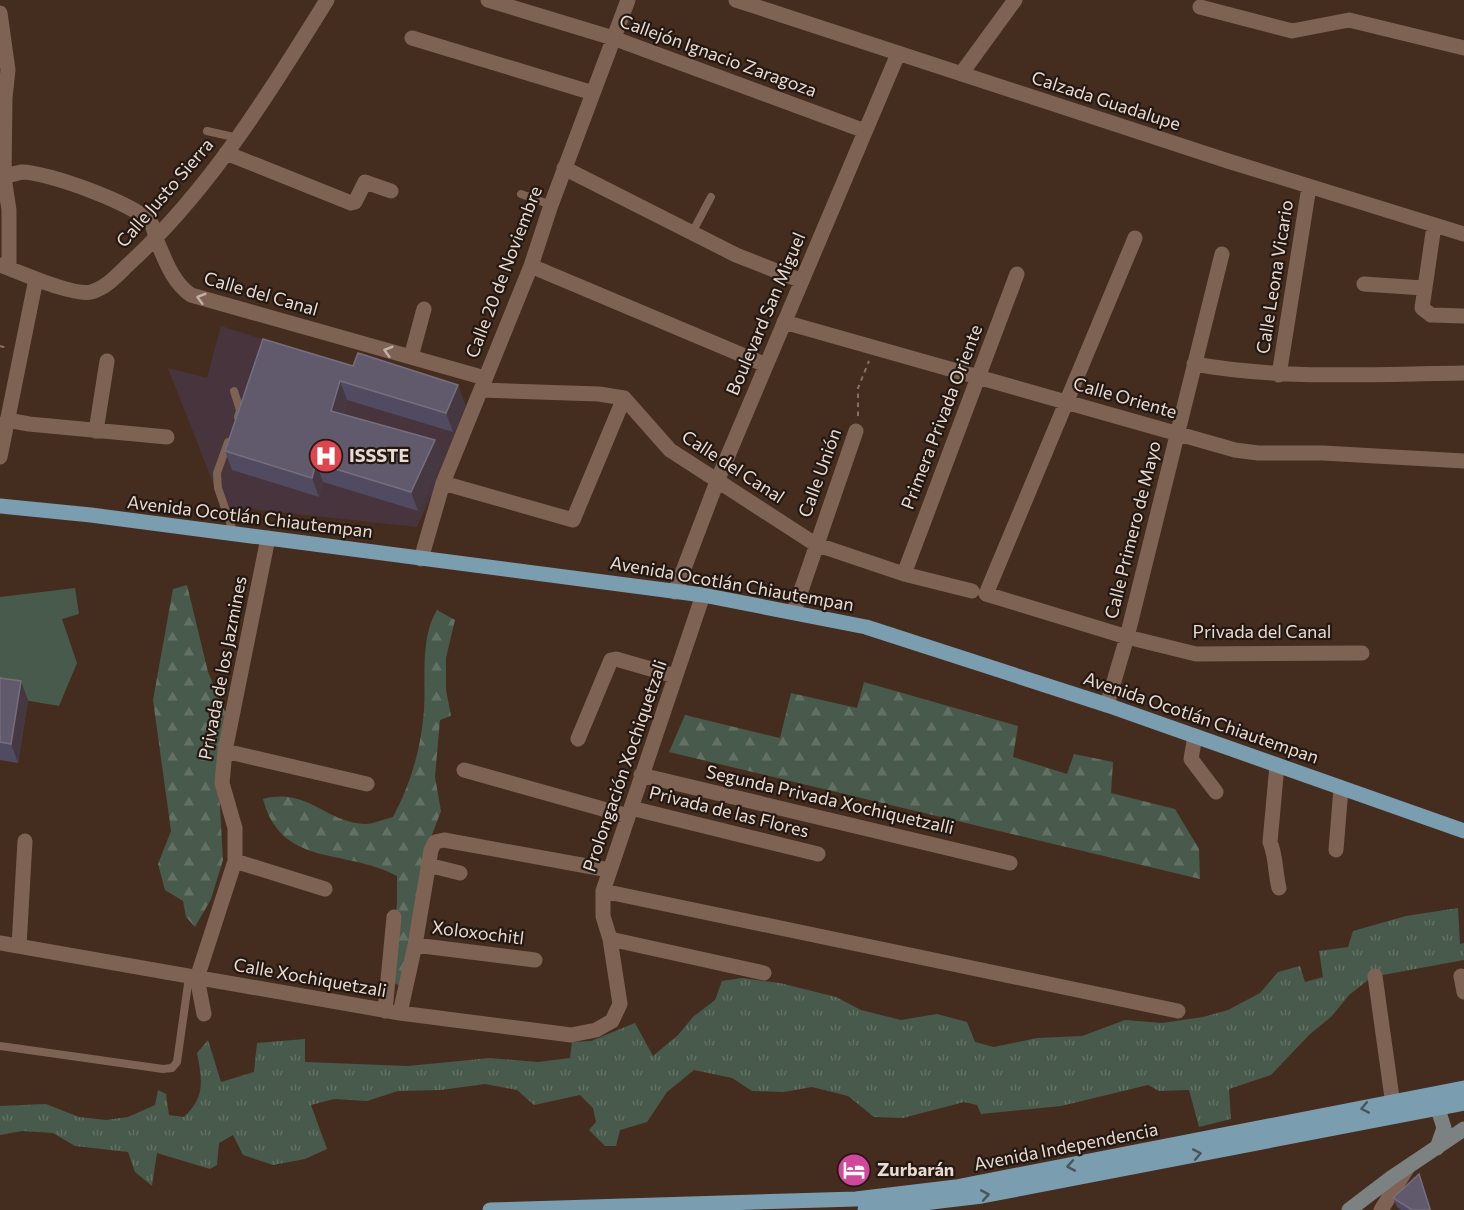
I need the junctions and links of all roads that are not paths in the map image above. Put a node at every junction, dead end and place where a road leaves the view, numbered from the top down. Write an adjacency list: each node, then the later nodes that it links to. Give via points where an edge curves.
1 (327, 0): 17 (street, Calle Justo Sierra)
2 (488, 0): 9 (street, Callejón Ignacio Zaragoza)
3 (628, 0): 9 (street, Calle 20 de Noviembre)
4 (737, 0): 11 (street, Calzada Guadalupe)
5 (1015, 0): 12 (street)
6 (1200, 7): 10 (street, via 1292,31 1349,20)
7 (0, 12): 14 (street, via 8,70)
8 (412, 38): 13 (street)
9 (613, 38): 13 (street, Calle 20 de Noviembre); 16 (street, Callejón Ignacio Zaragoza)
10 (1464, 48)
11 (898, 54): 12 (street, Calzada Guadalupe); 16 (street, Boulevard San Miguel)
12 (961, 74): 21 (street, Calzada Guadalupe)
13 (592, 93): 19 (street, Calle 20 de Noviembre)
14 (3, 97): 20 (street)
15 (207, 131): 17 (lane)
16 (865, 131): 36 (street, Boulevard San Miguel)
17 (239, 138): 18 (street, Calle Justo Sierra)
18 (226, 153): 22 (street, via 351,203 365,182); 29 (street, Calle Justo Sierra)
19 (564, 168): 25 (street, Calle 20 de Noviembre); 27 (street)
20 (4, 177): 29 (street, Calle del Canal, via 22,172 45,176 105,195 151,223); 32 (street, via 9,210)
21 (1309, 187): 26 (street, Calzada Guadalupe); 47 (street, Calle Leona Vicario)
22 (391, 191)
23 (521, 194): 25 (lane)
24 (711, 197): 27 (lane)
25 (551, 205): 33 (street, Calle 20 de Noviembre)
26 (1434, 226): 28 (street, Calzada Guadalupe); 38 (street)
27 (693, 231): 36 (street, via 736,255)
28 (1464, 234)
29 (156, 238): 35 (street, Calle Justo Sierra, via 99,290 88,292); 42 (street, Calle del Canal, one-way to 29, via 191,295 180,288)
30 (1135, 238): 52 (street)
31 (1222, 254): 44 (street, Calle Primero de Mayo)
32 (4, 266): 35 (street)
33 (531, 266): 45 (street); 49 (street, Calle 20 de Noviembre)
34 (1017, 274): 48 (street, Primera Privada Oriente)
35 (36, 279): 53 (street)
36 (802, 280): 41 (street, Boulevard San Miguel)
37 (1364, 284): 38 (street)
38 (1424, 288): 40 (street, via 1424,312)
39 (424, 309): 42 (street)
40 (1464, 316)
41 (784, 322): 45 (street, Boulevard San Miguel); 48 (street, Calle Oriente)
42 (411, 357): 49 (street, Calle del Canal)
43 (107, 361): 54 (street)
44 (1194, 364): 47 (street, Calle Leona Vicario); 56 (street, Calle Primero de Mayo)
45 (766, 365): 60 (street, Boulevard San Miguel)
46 (1464, 373): 47 (street, Calle Leona Vicario)
47 (1280, 375)
48 (978, 376): 52 (street, Calle Oriente); 67 (street, Primera Privada Oriente)
49 (483, 384): 51 (street, Calle del Canal); 61 (street, Calle 20 de Noviembre)
50 (234, 391): 63 (lane, via 240,410 217,473 218,488)
51 (624, 398): 60 (street, Calle del Canal, via 670,450); 61 (street, via 573,520)
52 (1067, 402): 56 (street, Calle Oriente); 69 (street)
53 (7, 420): 54 (street); 58 (street)
54 (96, 431): 57 (street)
55 (856, 431): 65 (street, Calle Unión)
56 (1177, 434): 59 (street, Calle Oriente, via 1258,453); 72 (street, Calle Primero de Mayo)
57 (167, 437)
58 (0, 456)
59 (1464, 460)
60 (718, 479): 65 (street, Calle del Canal); 68 (street, Boulevard San Miguel)
61 (444, 483): 66 (street, Calle 20 de Noviembre)
62 (0, 506): 63 (main road, Avenida Ocotlán Chiautempan)
63 (235, 535): 64 (main road, Avenida Ocotlán Chiautempan)
64 (268, 538): 66 (main road, Avenida Ocotlán Chiautempan); 78 (street, Privada de los Jazmines)
65 (815, 544): 67 (street, Calle del Canal); 71 (street, Calle Unión)
66 (421, 560): 68 (main road, Avenida Ocotlán Chiautempan)
67 (904, 574): 69 (street, Calle del Canal)
68 (675, 592): 70 (main road, Avenida Ocotlán Chiautempan)
69 (979, 592): 72 (street, Calle del Canal)
70 (703, 595): 71 (main road, Avenida Ocotlán Chiautempan); 74 (street, Prolongación Xochiquetzali)
71 (794, 611): 75 (main road, Avenida Ocotlán Chiautempan, via 866,627)
72 (1127, 637): 73 (street, Privada del Canal, via 1196,654); 75 (street, Calle Primero de Mayo)
73 (1362, 652)
74 (675, 676): 77 (street, via 611,660); 81 (street, Prolongación Xochiquetzali)
75 (1107, 705): 76 (main road, Avenida Ocotlán Chiautempan)
76 (1195, 736): 79 (main road, Avenida Ocotlán Chiautempan); 84 (street, via 1191,759)
77 (578, 739)
78 (225, 751): 82 (street); 90 (street, Privada de los Jazmines, via 222,783 235,828)
79 (1277, 765): 83 (main road, Avenida Ocotlán Chiautempan); 95 (street, via 1270,842 1275,851)
80 (464, 770): 85 (street, Privada de las Flores)
81 (641, 775): 85 (street, Prolongación Xochiquetzali); 91 (street, Segunda Privada Xochiquetzalli)
82 (367, 784)
83 (1341, 788): 86 (main road, Avenida Ocotlán Chiautempan); 88 (street)
84 (1216, 792)
85 (629, 812): 89 (street, Privada de las Flores); 93 (street, Prolongación Xochiquetzali)
86 (1464, 831)
87 (25, 841): 102 (street)
88 (1336, 850)
89 (818, 854)
90 (235, 861): 96 (street); 107 (street, Privada de los Jazmines)
91 (1010, 863)
92 (428, 865): 93 (street, via 435,842 444,840); 94 (street); 101 (street)
93 (609, 870): 97 (street, Prolongación Xochiquetzali)
94 (460, 873)
95 (1279, 888)
96 (325, 889)
97 (603, 891): 99 (street, Prolongación Xochiquetzali, via 603,916); 109 (street)
98 (394, 917): 110 (street)
99 (610, 939): 104 (street); 112 (street, Prolongación Xochiquetzali, via 620,1004)
100 (0, 943): 102 (street, Calle Xochiquetzali)
101 (415, 945): 103 (street, Xoloxochitl); 110 (street)
102 (19, 946): 107 (street, Calle Xochiquetzali)
103 (535, 960)
104 (764, 973)
105 (1374, 976): 116 (street)
106 (1461, 976): 108 (street)
107 (193, 977): 110 (street, Calle Xochiquetzali); 111 (street); 113 (lane, via 177,1062 171,1068)
108 (1464, 992)
109 (1178, 1011)
110 (392, 1012): 112 (street, Calle Xochiquetzali, via 571,1035 596,1030)
111 (204, 1014)
112 (612, 1021)
113 (0, 1046)
114 (1464, 1088): 116 (main road, Avenida Independencia)
115 (1464, 1103): 117 (main road, Avenida Independencia)
116 (1394, 1109): 117 (main road, Avenida Independencia); 121 (main road, Avenida Independencia, one-way to 121, via 913,1195); 122 (main road, Avenida Independencia, one-way to 116, via 982,1196)
117 (1438, 1109): 119 (main road, via 1444,1128)
118 (1464, 1129): 119 (main road)
119 (1436, 1149): 120 (main road)
120 (1408, 1167): 123 (main road); 124 (street)
121 (490, 1210)
122 (865, 1210)
123 (1349, 1210)
124 (1381, 1210)

